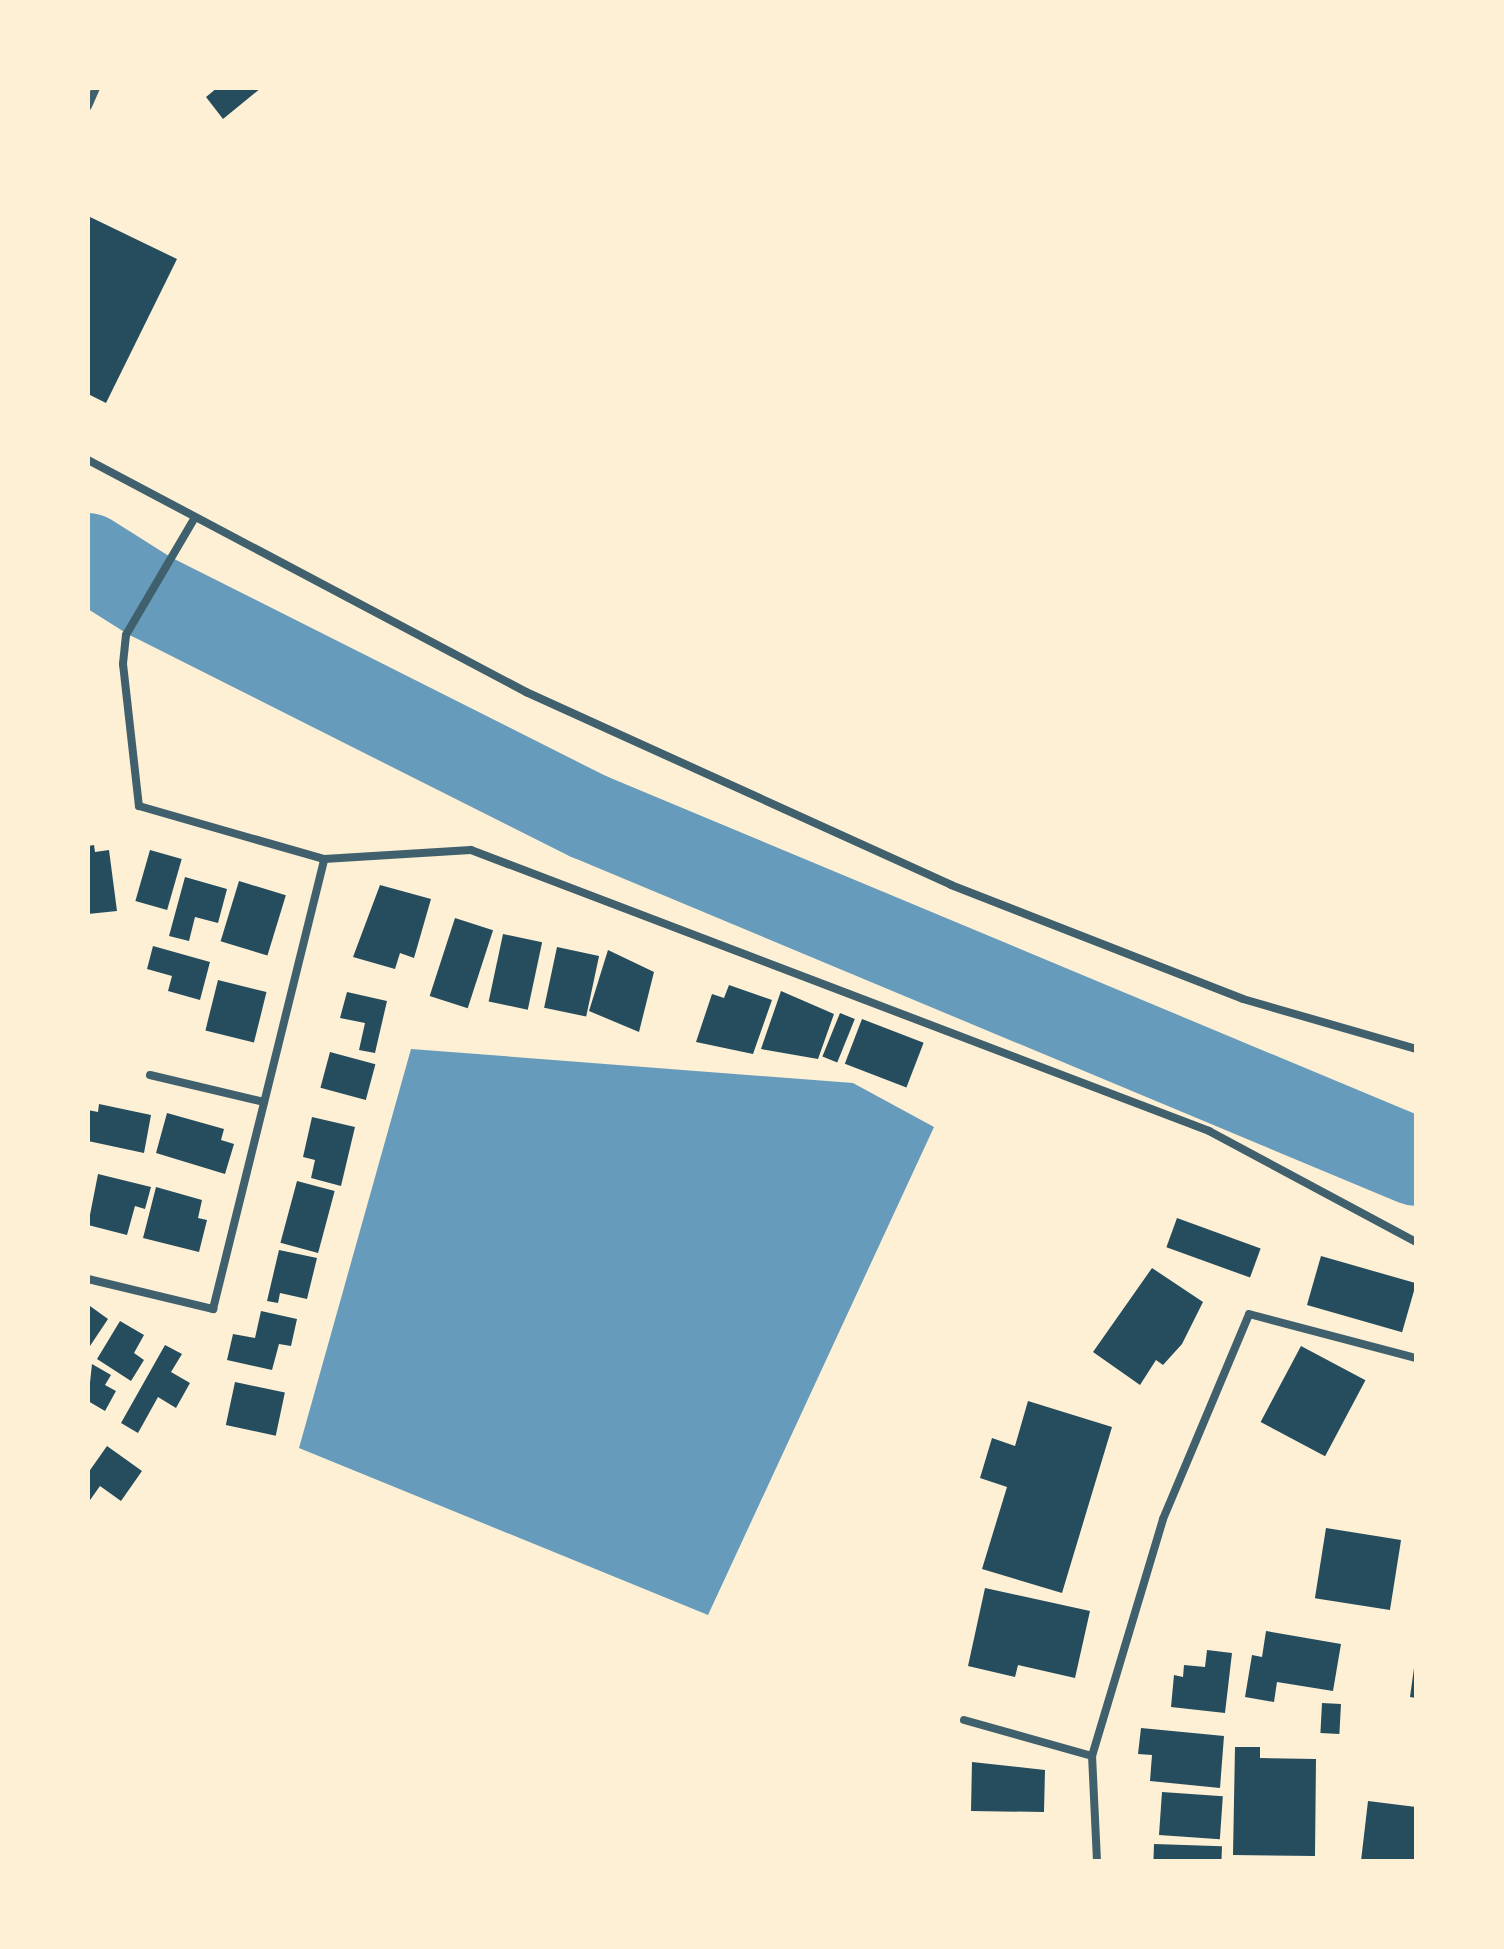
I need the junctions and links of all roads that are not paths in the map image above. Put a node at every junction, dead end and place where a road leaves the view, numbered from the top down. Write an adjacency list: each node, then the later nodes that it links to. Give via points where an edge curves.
1 (96, 88): 2 (street)
2 (88, 106)
3 (88, 460): 4 (street)
4 (194, 519): 5 (street, via 126,635 123,664 139,806); 6 (street, via 526,692 951,885 1243,999)
5 (324, 859): 8 (street); 9 (street, via 471,850 1209,1131)
6 (1416, 1049)
7 (150, 1075): 8 (street)
8 (264, 1102): 10 (street, via 213,1309)
9 (1416, 1242)
10 (88, 1279)
11 (1416, 1358): 13 (street, via 1249,1314 1163,1519)
12 (964, 1720): 13 (street)
13 (1092, 1756): 14 (street)
14 (1097, 1861)

